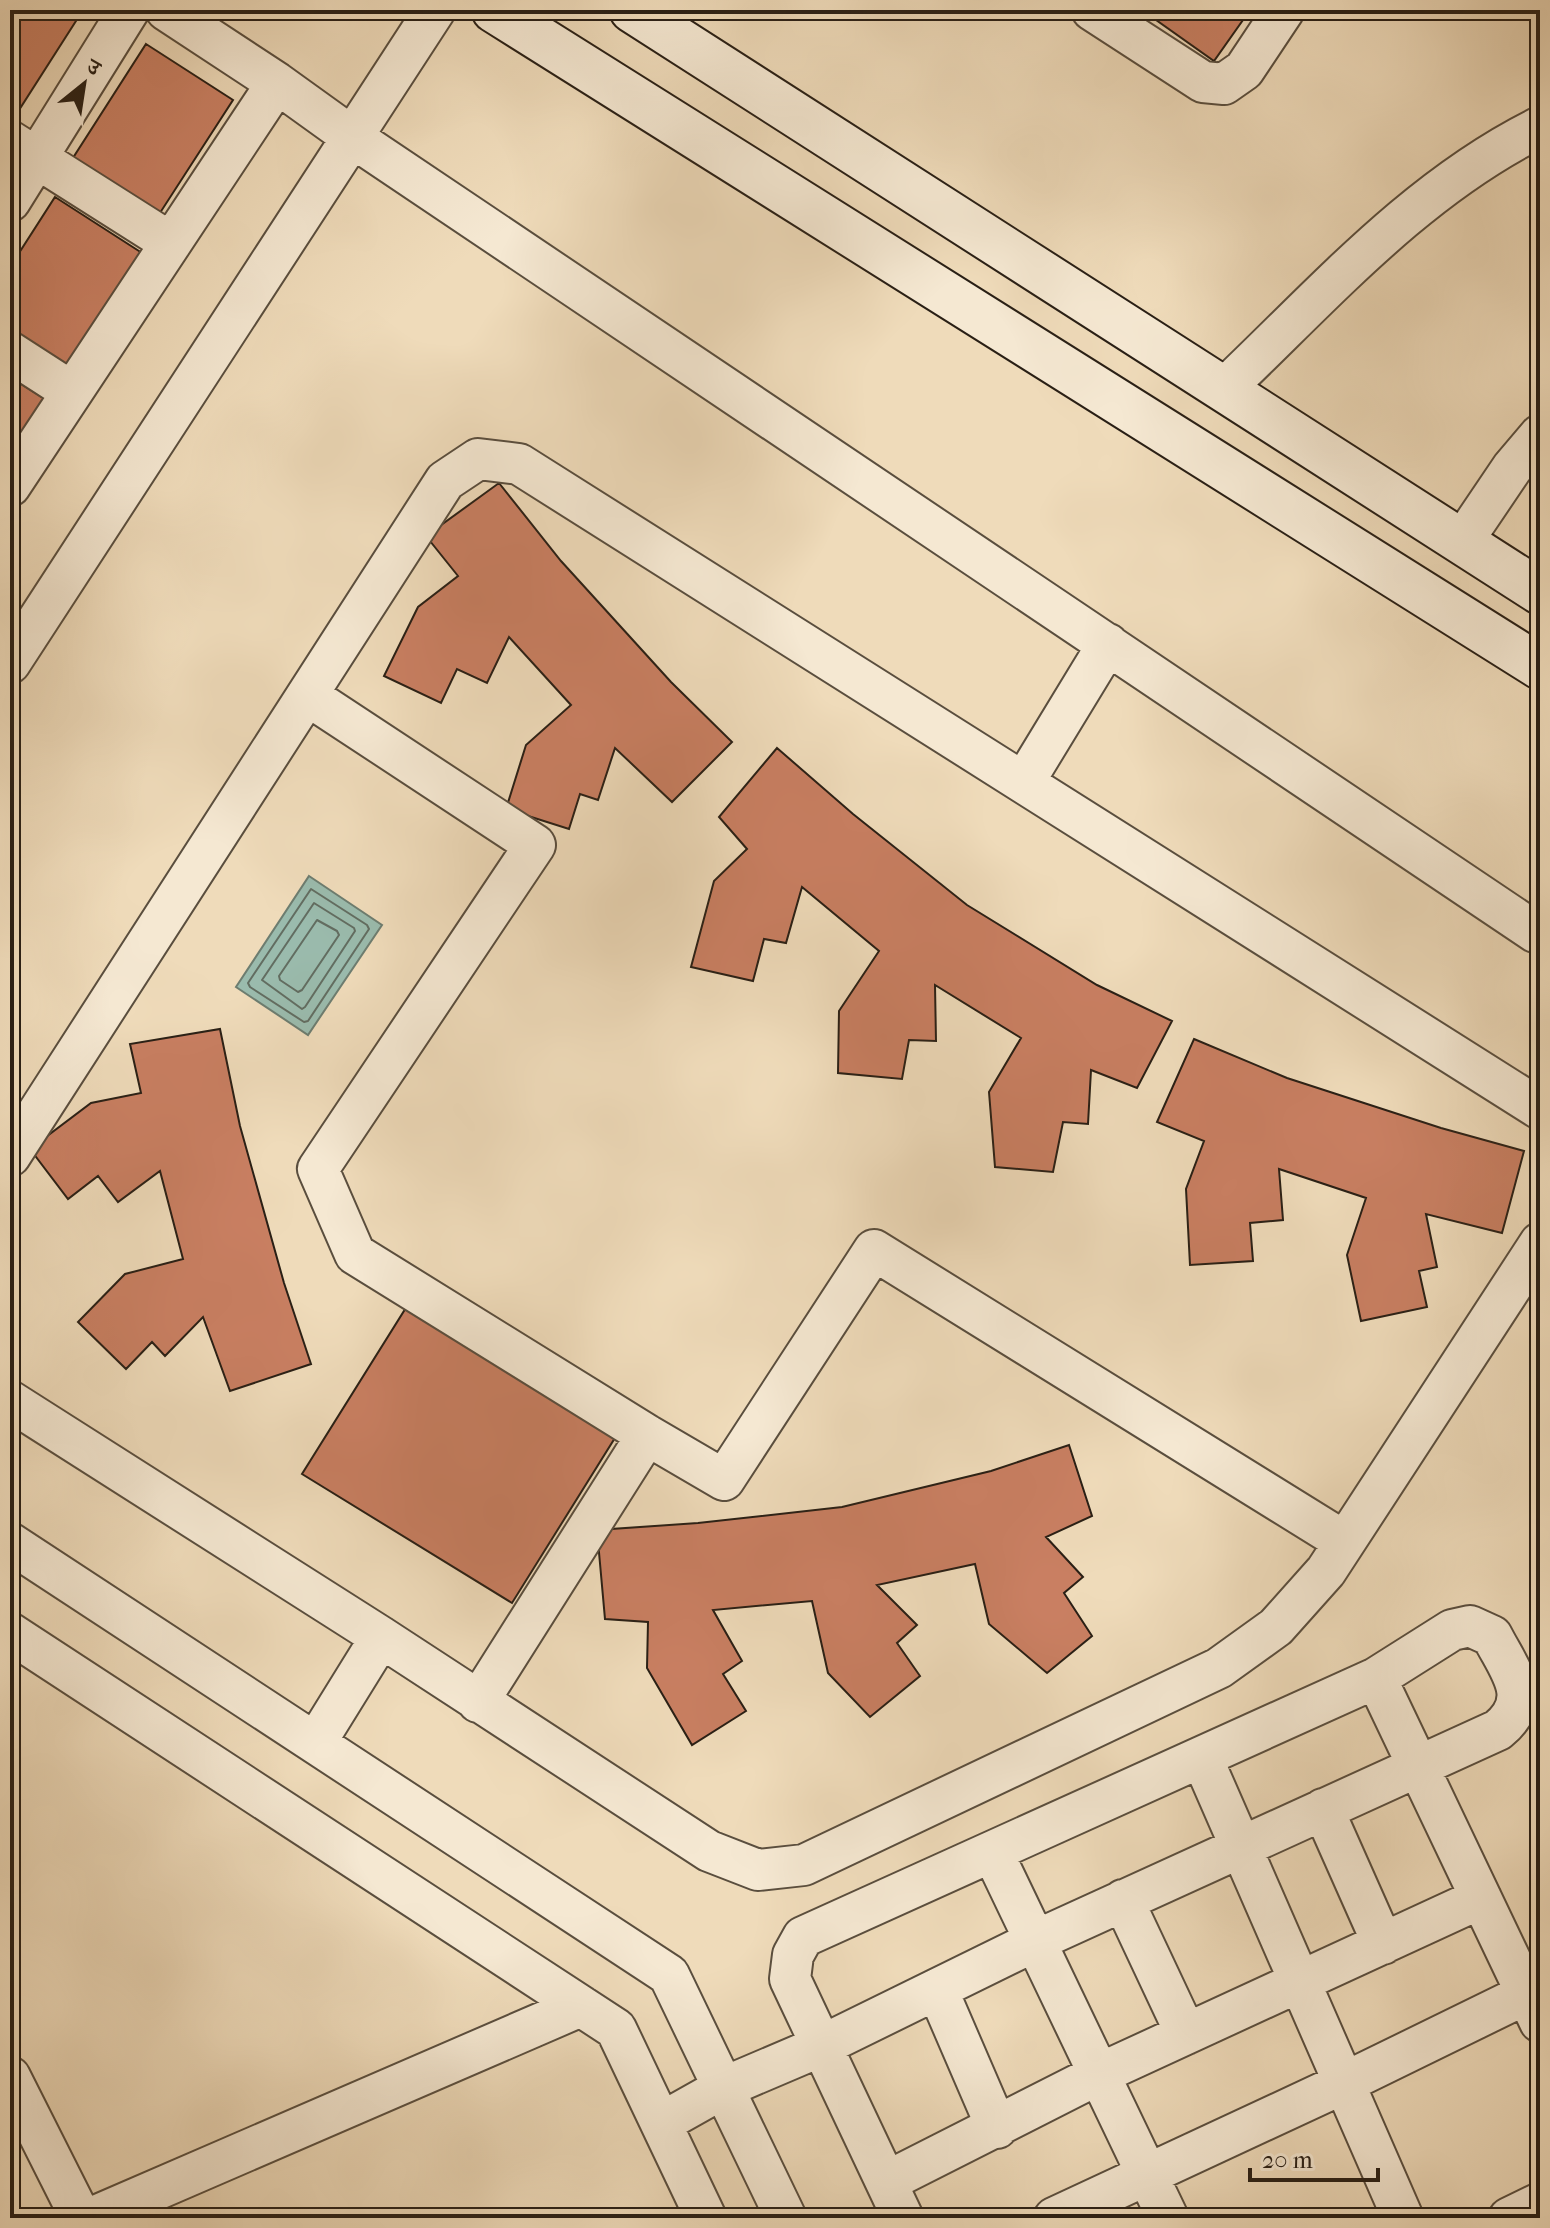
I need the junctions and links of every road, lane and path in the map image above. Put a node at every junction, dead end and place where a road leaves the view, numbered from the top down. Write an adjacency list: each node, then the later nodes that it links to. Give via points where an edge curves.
1 (129, 10): 11 (street)
2 (166, 10): 8 (street)
3 (435, 10): 10 (street)
4 (494, 10): 23 (street)
5 (632, 10): 15 (street)
6 (1092, 10): 7 (street, via 1203,82 1224,84 1244,70)
7 (1284, 10)
8 (277, 83): 10 (street); 13 (street)
9 (1540, 127): 15 (street, via 1434,192)
10 (352, 137): 21 (street); 22 (street)
11 (24, 150): 12 (street); 13 (street)
12 (10, 201)
13 (171, 243): 16 (street)
14 (10, 352): 16 (street)
15 (1224, 389): 19 (street)
16 (72, 392): 18 (street)
17 (1540, 435): 19 (street)
18 (10, 486)
19 (1462, 542): 20 (street)
20 (1540, 592)
21 (1108, 644): 25 (street); 26 (street)
22 (10, 663)
23 (1540, 667)
24 (307, 695): 25 (street, via 445,481 478,459 519,464); 28 (street); 31 (street, via 535,845 318,1169 355,1254)
25 (1024, 782): 27 (street)
26 (1535, 932)
27 (1540, 1109)
28 (10, 1156)
29 (1540, 1243): 32 (street)
30 (10, 1401): 35 (street)
31 (647, 1435): 32 (street, via 724,1480 874,1250); 37 (street)
32 (1345, 1542): 37 (street, via 1276,1627 1219,1668 804,1865 758,1870 709,1851)
33 (10, 1543): 38 (street)
34 (10, 1633): 50 (street)
35 (381, 1637): 37 (street); 38 (street)
36 (1376, 1678): 39 (street); 40 (street); 40 (street, via 1452,1630 1470,1626 1492,1636 1511,1673 1519,1703 1511,1719 1498,1730)
37 (478, 1702)
38 (316, 1742): 57 (street, via 669,1975)
39 (1202, 1758): 42 (street); 43 (street)
40 (1418, 1765): 41 (street); 44 (street)
41 (1323, 1809): 42 (street); 47 (street)
42 (1241, 1846): 45 (street); 48 (street)
43 (993, 1853): 46 (street); 53 (street, via 803,1937 793,1955 790,1979)
44 (1481, 1898): 47 (street); 51 (street)
45 (1123, 1900): 46 (street); 52 (street)
46 (1035, 1941): 49 (street); 54 (street)
47 (1383, 1944): 48 (street)
48 (1300, 1983): 52 (street); 56 (street)
49 (937, 1989): 53 (street); 59 (street)
50 (581, 2006): 58 (street, via 616,2029); 64 (street)
51 (1533, 2008): 56 (street)
52 (1186, 2034): 54 (street)
53 (821, 2046): 57 (street); 61 (street)
54 (1099, 2074): 59 (street); 60 (street)
55 (10, 2077): 63 (street)
56 (1344, 2083): 60 (street); 70 (street)
57 (725, 2087): 58 (street); 66 (street)
58 (661, 2123): 65 (street)
59 (997, 2128): 61 (street)
60 (1147, 2174): 68 (street); 69 (street)
61 (886, 2182): 67 (street)
62 (1540, 2203): 71 (street)
63 (81, 2218)
64 (91, 2218)
65 (706, 2218)
66 (786, 2218)
67 (903, 2218)
68 (1054, 2218)
69 (1168, 2218)
70 (1403, 2218)
71 (1509, 2218)

